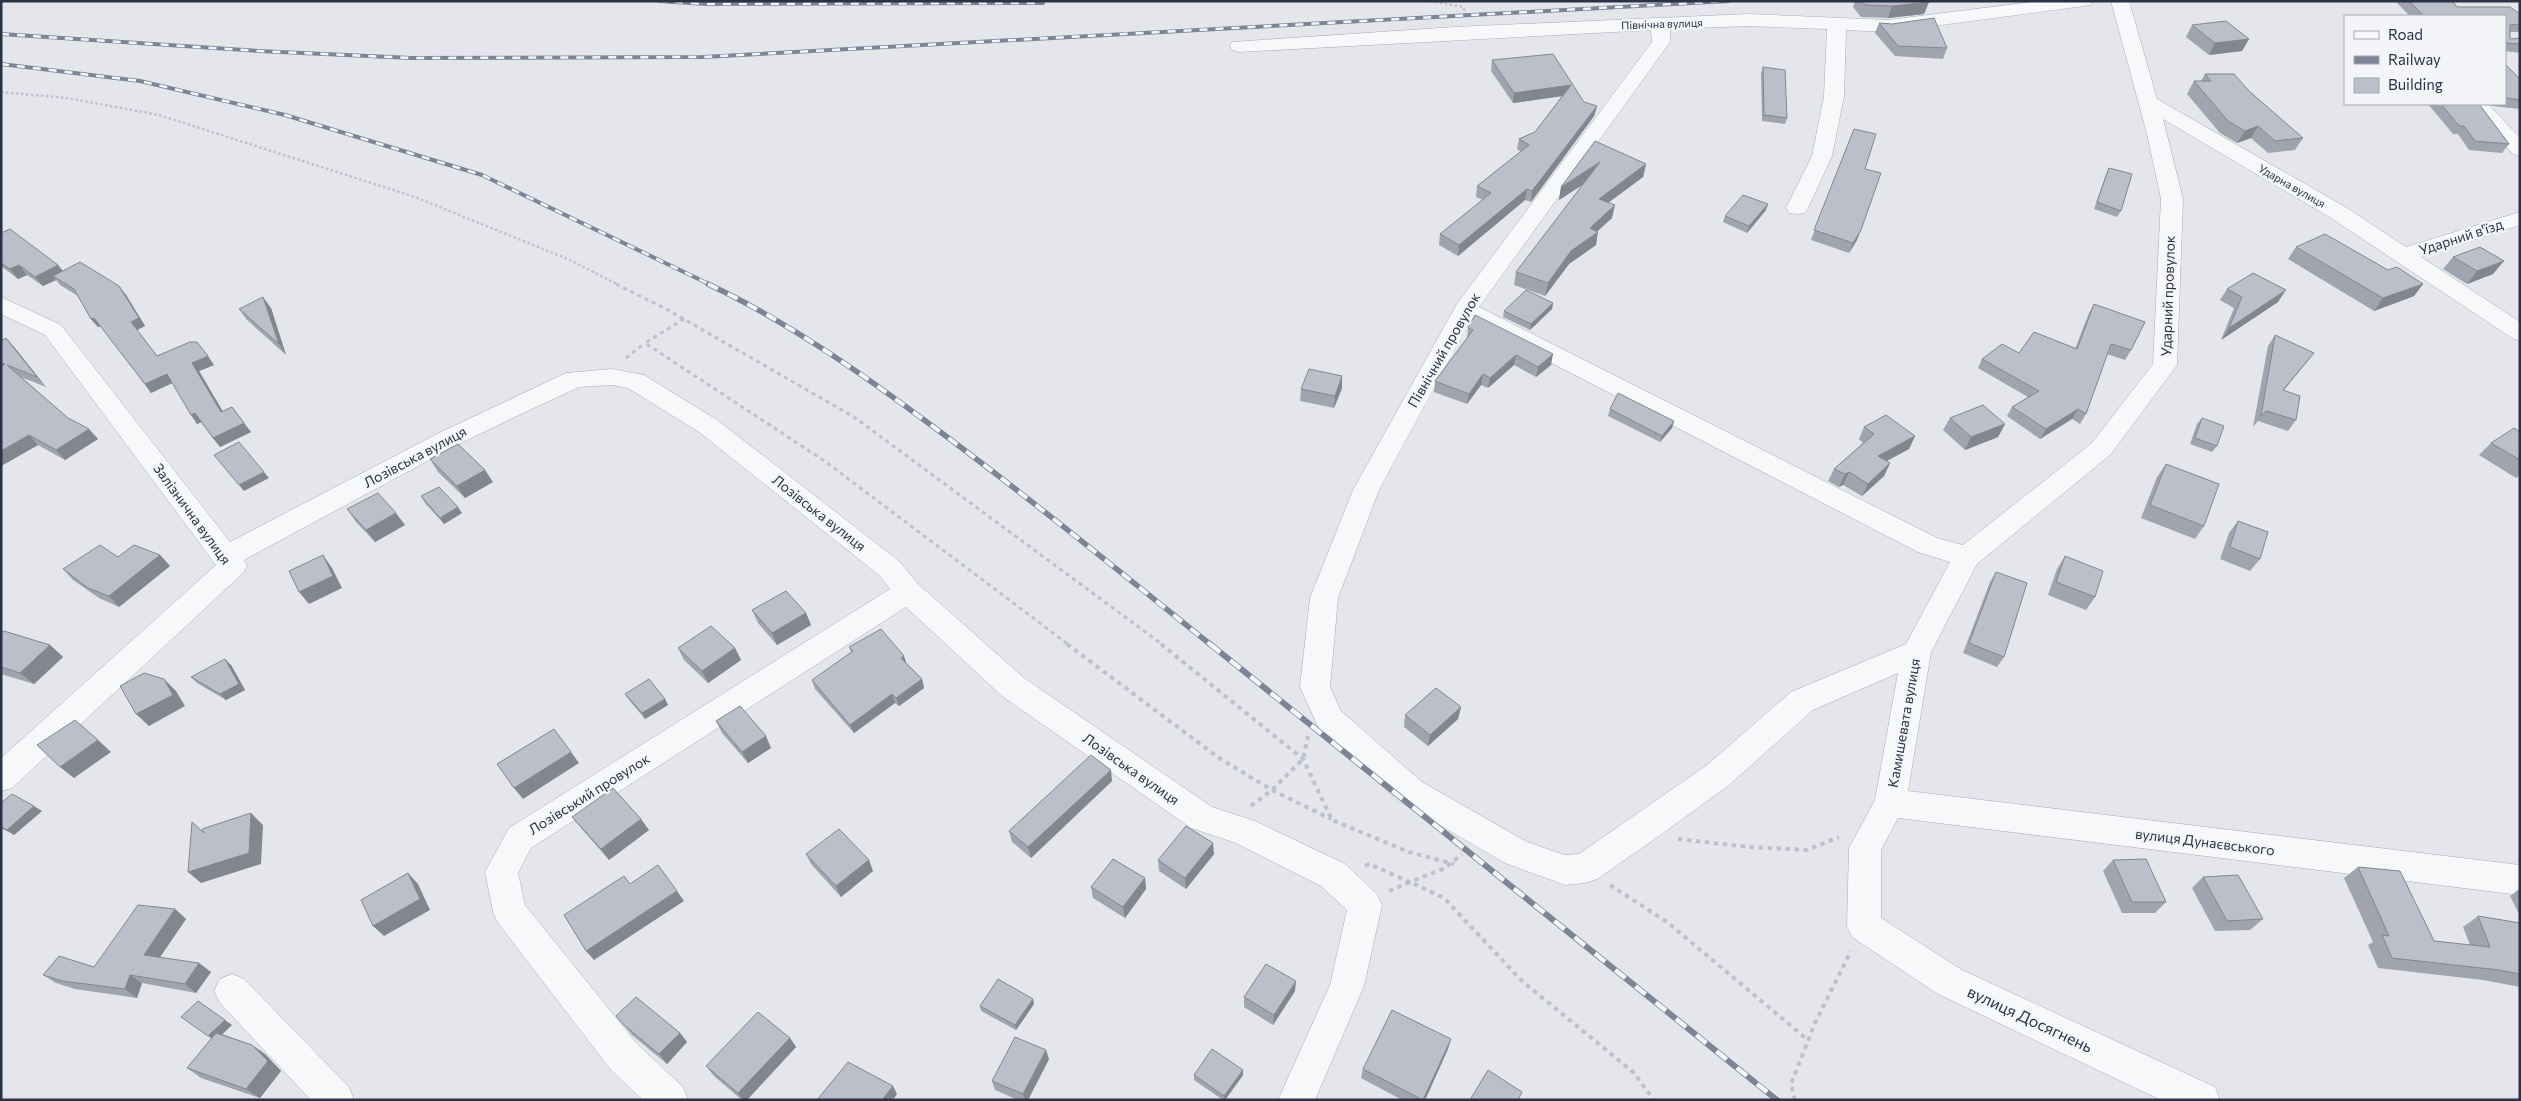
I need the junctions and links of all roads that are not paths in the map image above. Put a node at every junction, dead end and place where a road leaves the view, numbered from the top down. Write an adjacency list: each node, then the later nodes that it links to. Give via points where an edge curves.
1 (2084, 1): 4 (street, Північна вулиця, via 1888,26)
2 (2120, 1): 6 (street)
3 (1660, 24): 4 (street, Північна вулиця, via 1748,20); 5 (street, Північна вулиця); 13 (street, Північний провулок, via 1661,42)
4 (1837, 24): 9 (street, via 1834,96 1822,156)
5 (1239, 46)
6 (2148, 102): 11 (street, Ударна вулиця, via 2339,213); 16 (street, Ударний провулок, via 2172,199 2165,365 2101,449)
7 (2478, 105): 8 (street)
8 (2520, 150)
9 (1797, 208)
10 (2520, 218): 11 (street, Ударний в'їзд)
11 (2401, 256): 14 (street, Ударна вулиця)
12 (1, 304): 15 (street, Залізнична вулиця, via 53,330)
13 (1464, 309): 16 (street, via 1928,545); 18 (street, Північний провулок, via 1366,490 1324,598 1316,687 1330,720 1411,792 1517,853 1565,870 1585,868 1718,775 1802,701)
14 (2520, 333)
15 (226, 557): 17 (street, Лозівська вулиця, via 512,408 575,379 612,378 635,381 708,426 890,568); 19 (street, Залізнична вулиця, via 233,566)
16 (1967, 557): 18 (street, Камишевата вулиця)
17 (908, 592): 25 (street, Лозівський провулок, via 520,838 501,872 510,912 624,1057); 26 (street, Лозівська вулиця, via 1013,687 1202,818 1244,831 1333,875 1365,905 1347,986)
18 (1916, 652): 20 (street, Камишевата вулиця)
19 (1, 778)
20 (1890, 803): 21 (street, вулиця Дунаєвського); 22 (street, Камишевата вулиця, via 1865,848)
21 (2520, 880)
22 (1864, 926): 27 (street, вулиця Досягнень, via 1950,982)
23 (232, 991): 24 (street)
24 (336, 1100)
25 (670, 1100)
26 (1296, 1100)
27 (2202, 1100)

